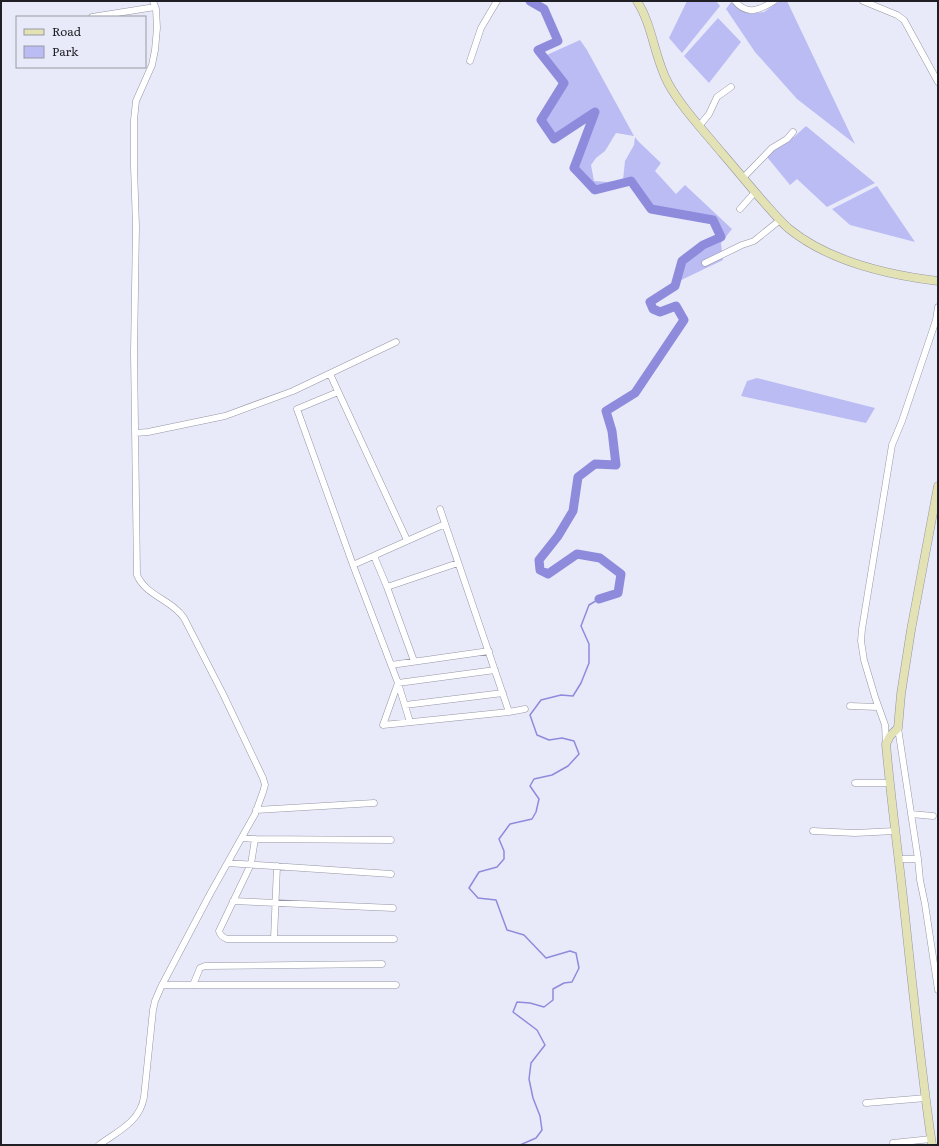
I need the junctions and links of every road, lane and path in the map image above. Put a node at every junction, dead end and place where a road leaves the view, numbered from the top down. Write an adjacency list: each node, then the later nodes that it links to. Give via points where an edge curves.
1 (497, 1): 8 (street, via 481,28)
2 (637, 1): 11 (street, via 649,26 668,82)
3 (736, 1): 4 (street, via 742,8 759,10)
4 (774, 1)
5 (863, 1): 9 (street, via 906,22)
6 (154, 4): 7 (street); 23 (street, via 156,50 136,101 134,120)
7 (97, 16)
8 (470, 61)
9 (938, 82)
10 (731, 87): 11 (street, via 717,97)
11 (700, 126): 13 (street)
12 (793, 132): 13 (street, via 772,148)
13 (743, 178): 14 (street)
14 (755, 192): 15 (street); 16 (street)
15 (740, 209)
16 (780, 220): 17 (street, via 754,241); 18 (street, via 814,245 842,258 898,275)
17 (705, 263)
18 (938, 281)
19 (938, 307): 40 (street, via 931,335 892,445 862,628 864,660)
20 (396, 342): 21 (street)
21 (330, 374): 22 (street); 23 (street, via 293,391 225,416)
22 (338, 392): 27 (street); 30 (street, via 297,409)
23 (136, 433): 49 (street, via 137,575 149,591 181,614 201,650 263,778 264,792)
24 (938, 486): 44 (street, via 911,630)
25 (440, 509): 26 (street)
26 (445, 524): 27 (street); 29 (street)
27 (407, 540): 28 (street)
28 (374, 556): 30 (street); 31 (street)
29 (458, 563): 31 (street); 32 (street)
30 (353, 565): 34 (street)
31 (387, 587): 33 (street)
32 (488, 651): 33 (street); 35 (street)
33 (414, 661): 34 (street)
34 (391, 665): 36 (street)
35 (495, 670): 36 (street); 37 (street)
36 (398, 683): 38 (street); 43 (street, via 383,725)
37 (503, 693): 38 (street); 42 (street)
38 (405, 705): 43 (street)
39 (850, 706): 40 (street)
40 (878, 707): 45 (street, via 885,725)
41 (525, 709): 42 (street)
42 (509, 712): 43 (street)
43 (410, 722)
44 (898, 728): 45 (street); 50 (street)
45 (886, 744): 47 (street)
46 (854, 783): 47 (street)
47 (890, 783): 53 (street)
48 (374, 803): 49 (street)
49 (256, 810): 54 (street)
50 (911, 814): 51 (street); 58 (street)
51 (933, 816)
52 (813, 831): 53 (street)
53 (895, 831): 57 (street)
54 (242, 838): 55 (street); 59 (street)
55 (254, 839): 56 (street); 60 (street)
56 (391, 840)
57 (898, 859): 58 (street); 73 (street)
58 (918, 859): 72 (street)
59 (228, 863): 60 (street); 69 (street)
60 (251, 864): 61 (street); 63 (street)
61 (277, 866): 62 (street); 64 (street)
62 (391, 874)
63 (233, 901): 64 (street); 66 (street, via 218,931 220,935 227,939)
64 (275, 903): 65 (street); 66 (street)
65 (393, 908)
66 (274, 939): 67 (street)
67 (394, 939)
68 (382, 964): 70 (street, via 205,966 200,968)
69 (162, 985): 70 (street); 77 (street, via 152,1010 142,1108 132,1122)
70 (193, 985): 71 (street)
71 (396, 985)
72 (938, 990)
73 (926, 1098): 74 (street); 75 (street)
74 (866, 1103)
75 (932, 1142): 76 (street)
76 (893, 1143)
77 (99, 1145)

